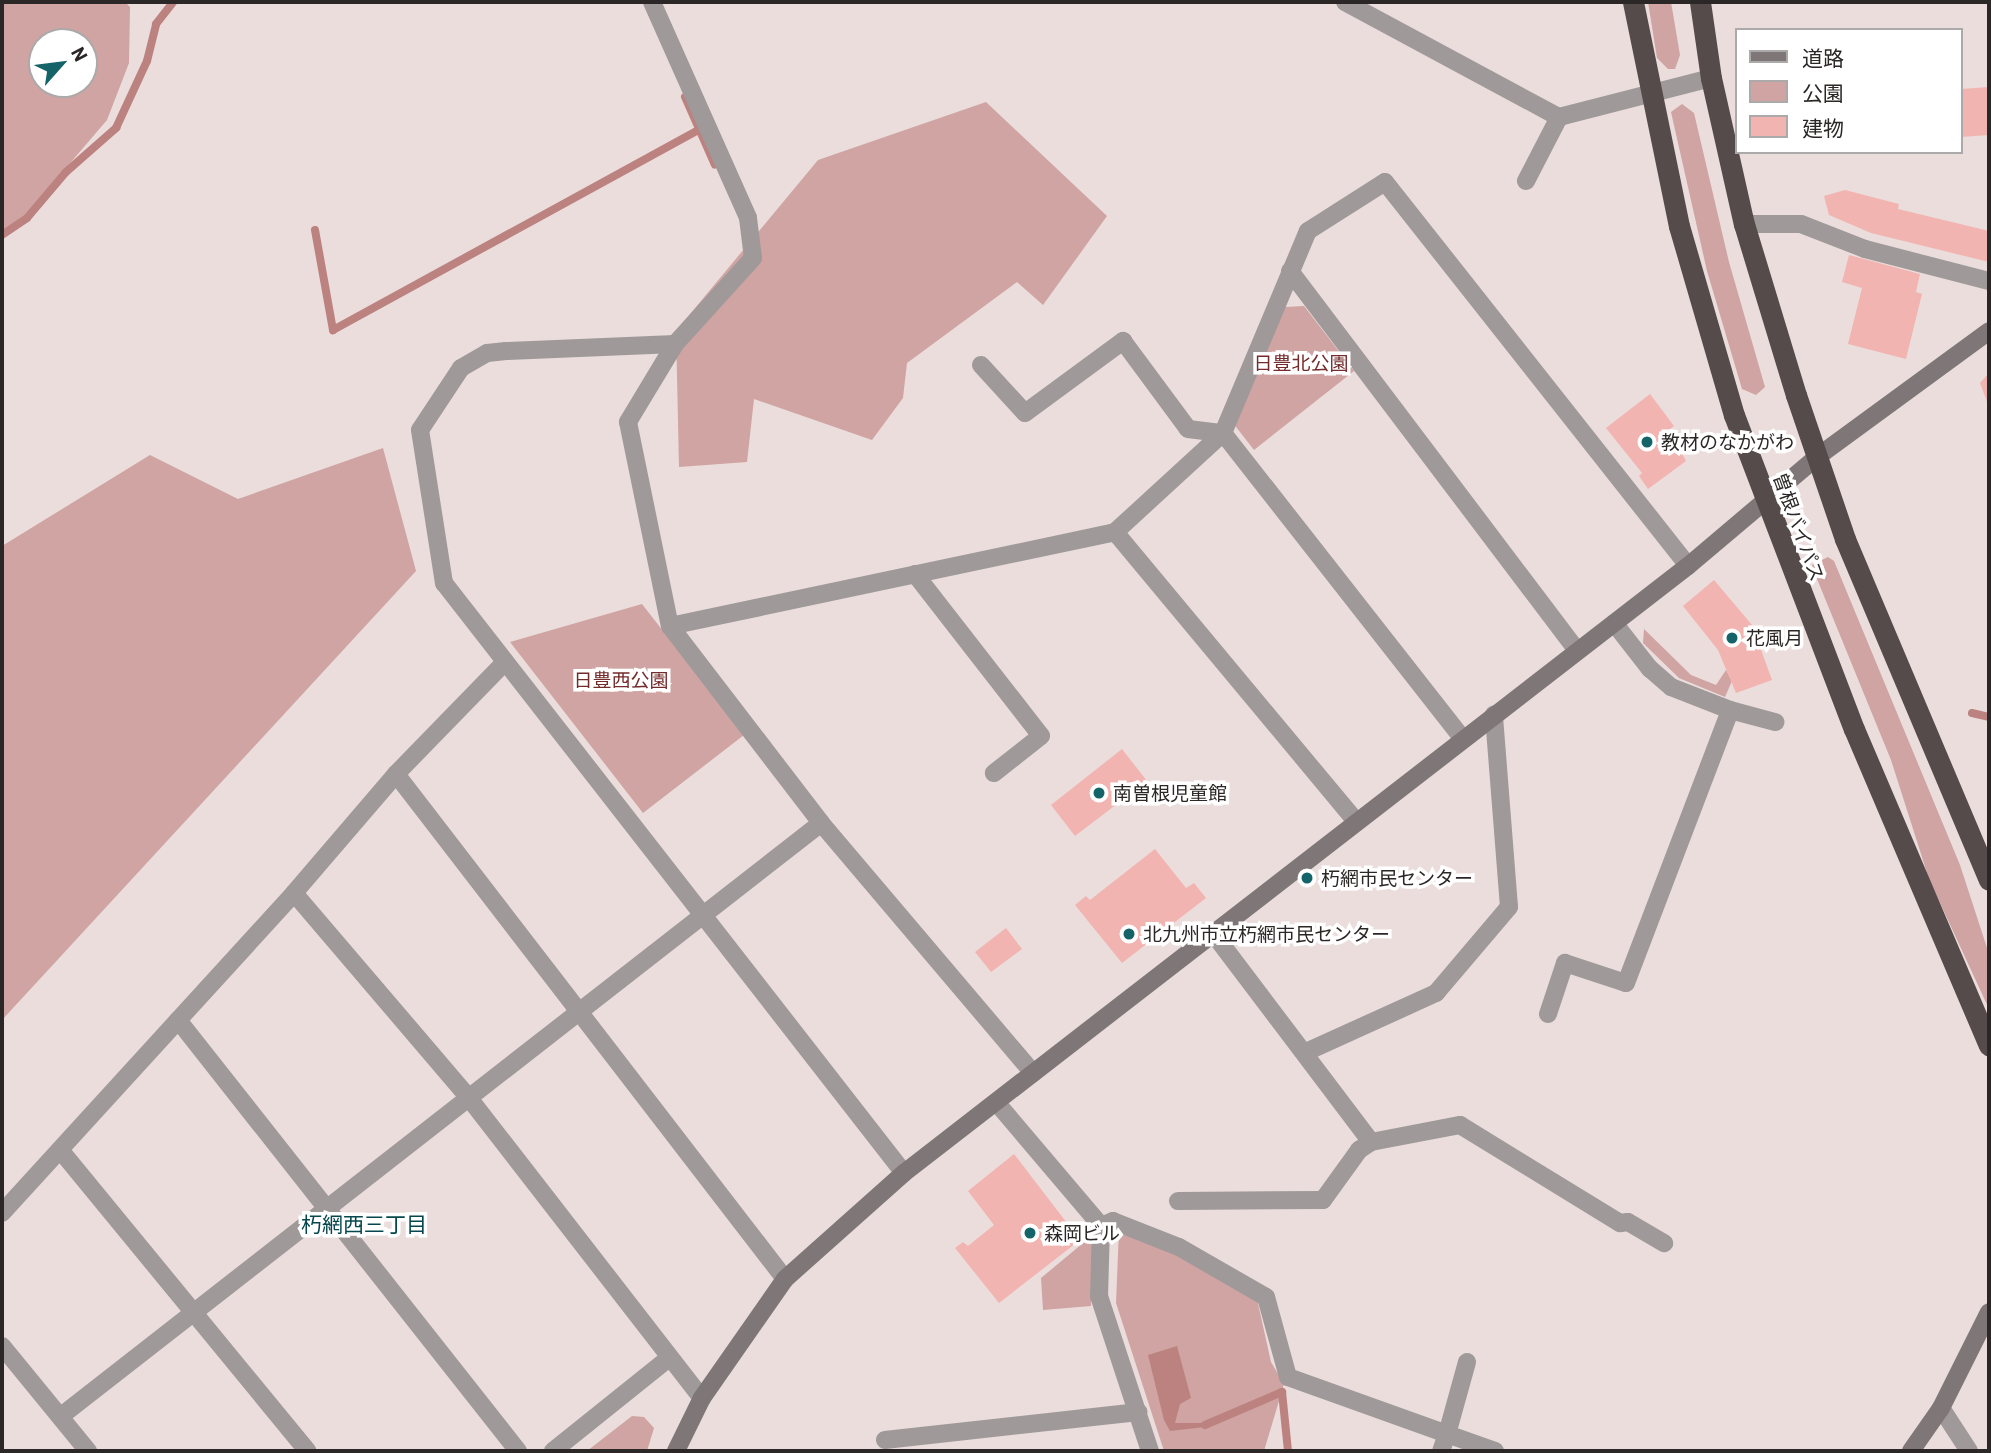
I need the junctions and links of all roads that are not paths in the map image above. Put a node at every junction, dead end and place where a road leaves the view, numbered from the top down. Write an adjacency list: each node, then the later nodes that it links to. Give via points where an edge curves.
1 (652, 2): 13 (street, via 748,218 753,249 753,258)
2 (1345, 2): 7 (street)
3 (1633, 2): 6 (highway, 曽根バイパス)
4 (1699, 2): 5 (highway, 曽根バイパス)
5 (1711, 78): 6 (street); 9 (highway, 曽根バイパス)
6 (1651, 91): 7 (street); 17 (highway, 曽根バイパス, via 1679,226 1734,415)
7 (1559, 117): 8 (street)
8 (1525, 181)
9 (1744, 225): 11 (street, via 1801,224 1865,248); 16 (highway, 曽根バイパス)
10 (1290, 271): 15 (street); 19 (street, via 1308,231 1385,182); 23 (street)
11 (1989, 281)
12 (1989, 331): 16 (street)
13 (675, 344): 22 (street, via 628,422); 24 (street, via 487,353 461,368 429,411 420,430 443,583)
14 (981, 365): 15 (street, via 1025,413 1123,341 1188,429)
15 (1223, 433): 18 (street); 28 (street)
16 (1817, 457): 17 (street); 33 (highway, 曽根バイパス, via 1845,539)
17 (1765, 500): 19 (street); 40 (highway, 曽根バイパス, via 1854,729)
18 (1115, 532): 20 (street); 31 (street)
19 (1688, 566): 21 (street)
20 (915, 575): 22 (street); 30 (street, via 1041,736)
21 (1614, 623): 23 (street); 25 (street, via 1650,669 1671,687)
22 (670, 626): 32 (street)
23 (1577, 650): 26 (street)
24 (505, 662): 29 (street); 35 (street)
25 (1730, 710): 27 (street); 38 (street, via 1626,983 1565,963)
26 (1494, 715): 28 (street); 41 (street, via 1509,907 1436,993)
27 (1775, 722)
28 (1462, 738): 31 (street)
29 (396, 774): 34 (street); 37 (street)
30 (994, 774)
31 (1356, 821): 36 (street)
32 (821, 823): 35 (street); 42 (street)
33 (1989, 880)
34 (294, 893): 39 (street); 43 (street)
35 (702, 916): 37 (street); 47 (street)
36 (1213, 933): 41 (street); 42 (street)
37 (578, 1012): 43 (street); 53 (street)
38 (1548, 1014)
39 (178, 1020): 46 (street); 49 (street)
40 (1989, 1045)
41 (1306, 1052): 45 (street)
42 (1033, 1073): 44 (street)
43 (469, 1098): 49 (street); 57 (street)
44 (996, 1102): 47 (street); 51 (street)
45 (1371, 1142): 48 (street, via 1359,1150 1323,1200); 52 (street, via 1460,1125 1620,1223 1628,1222)
46 (61, 1151): 50 (street); 54 (street)
47 (904, 1173): 53 (street)
48 (1178, 1201)
49 (327, 1209): 54 (street); 67 (street)
50 (2, 1213)
51 (1101, 1226): 61 (street, via 1099,1296); 64 (street, via 1113,1221 1179,1247 1266,1297 1288,1377)
52 (1664, 1244)
53 (785, 1279): 59 (street)
54 (192, 1312): 62 (street); 66 (street)
55 (1989, 1312): 60 (street)
56 (2, 1346): 62 (street)
57 (668, 1359): 59 (street); 68 (street)
58 (1467, 1362): 64 (street)
59 (702, 1398): 69 (street)
60 (1941, 1408): 72 (street); 73 (street)
61 (1138, 1412): 63 (street); 70 (street)
62 (61, 1416): 65 (street)
63 (885, 1440)
64 (1444, 1443): 71 (street)
65 (88, 1451)
66 (307, 1451)
67 (518, 1451)
68 (554, 1451)
69 (676, 1451)
70 (1150, 1451)
71 (1495, 1451)
72 (1912, 1451)
73 (1969, 1451)

